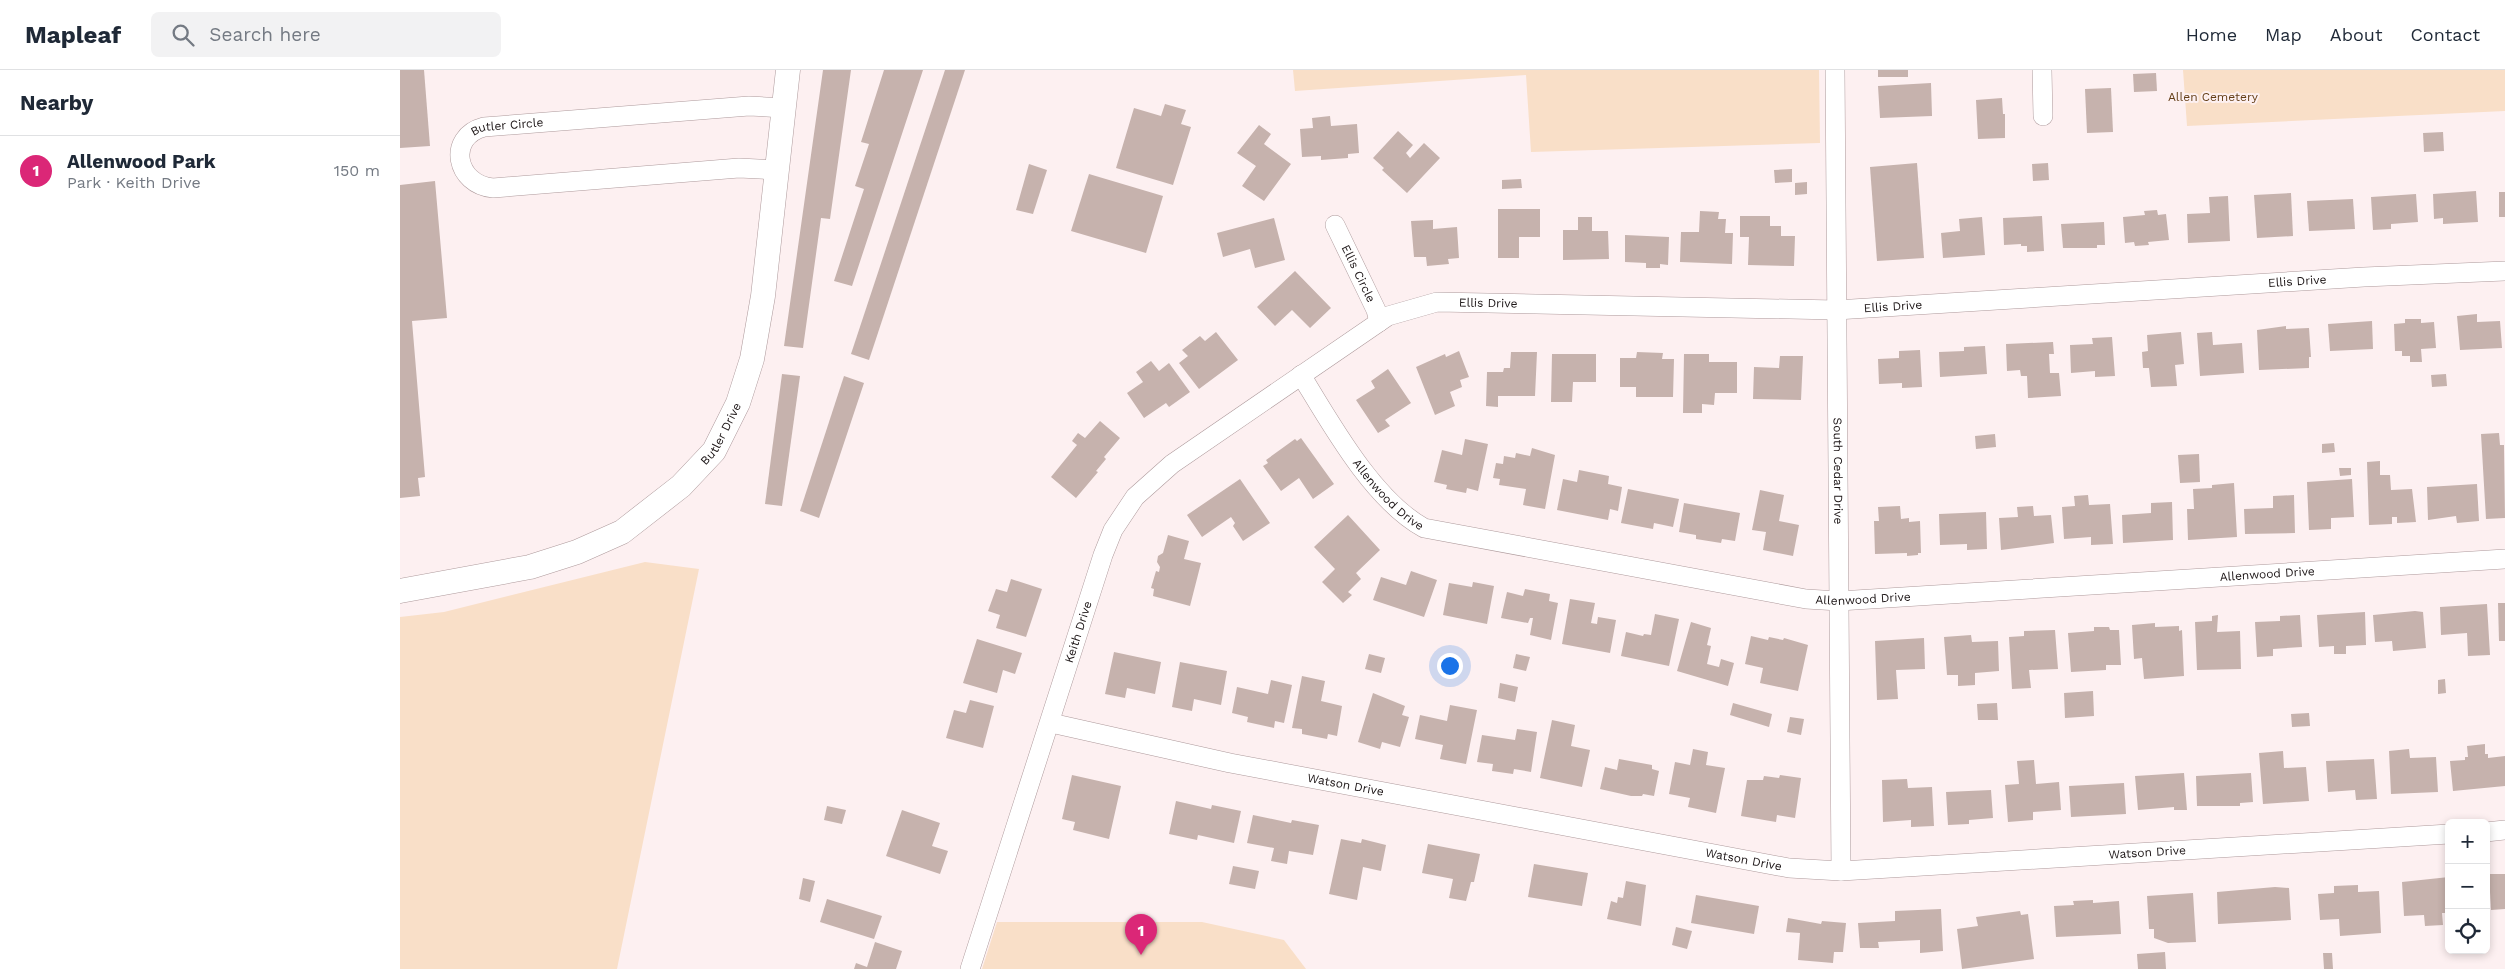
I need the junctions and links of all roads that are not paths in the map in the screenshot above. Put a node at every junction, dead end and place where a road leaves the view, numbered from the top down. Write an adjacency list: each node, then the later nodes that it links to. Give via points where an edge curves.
1 (788, 70): 4 (street, Butler Drive)
2 (1835, 70): 9 (street, South Cedar Drive)
3 (2042, 70): 5 (street)
4 (784, 108): 6 (street, Butler Drive); 6 (street, Butler Circle, via 749,106 484,127 468,135 460,154 463,169 471,180 477,185 492,188 739,168)
5 (2043, 116)
6 (776, 170): 13 (street, Butler Drive, via 764,296 752,358 738,402 714,451 681,486 622,532 578,552 530,567)
7 (1335, 224): 10 (street, Ellis Circle)
8 (2505, 271): 9 (street, Ellis Drive)
9 (1836, 310): 10 (street, Ellis Drive, via 1437,302 1388,316); 14 (street, South Cedar Drive)
10 (1379, 322): 11 (street, Ellis Drive)
11 (1301, 375): 14 (street, Allenwood Drive, via 1346,447 1377,487 1413,522 1424,528 1806,599); 15 (street, Keith Drive, via 1172,464 1135,497 1113,530 1103,555)
12 (2505, 559): 14 (street, Allenwood Drive)
13 (400, 592)
14 (1839, 601): 19 (street, South Cedar Drive)
15 (1051, 722): 19 (street, Watson Drive, via 1250,767 1789,868); 20 (street, Keith Drive)
16 (2505, 830): 17 (street)
17 (2490, 832)
18 (2445, 834): 19 (street, Watson Drive)
19 (1841, 871)
20 (970, 969)

